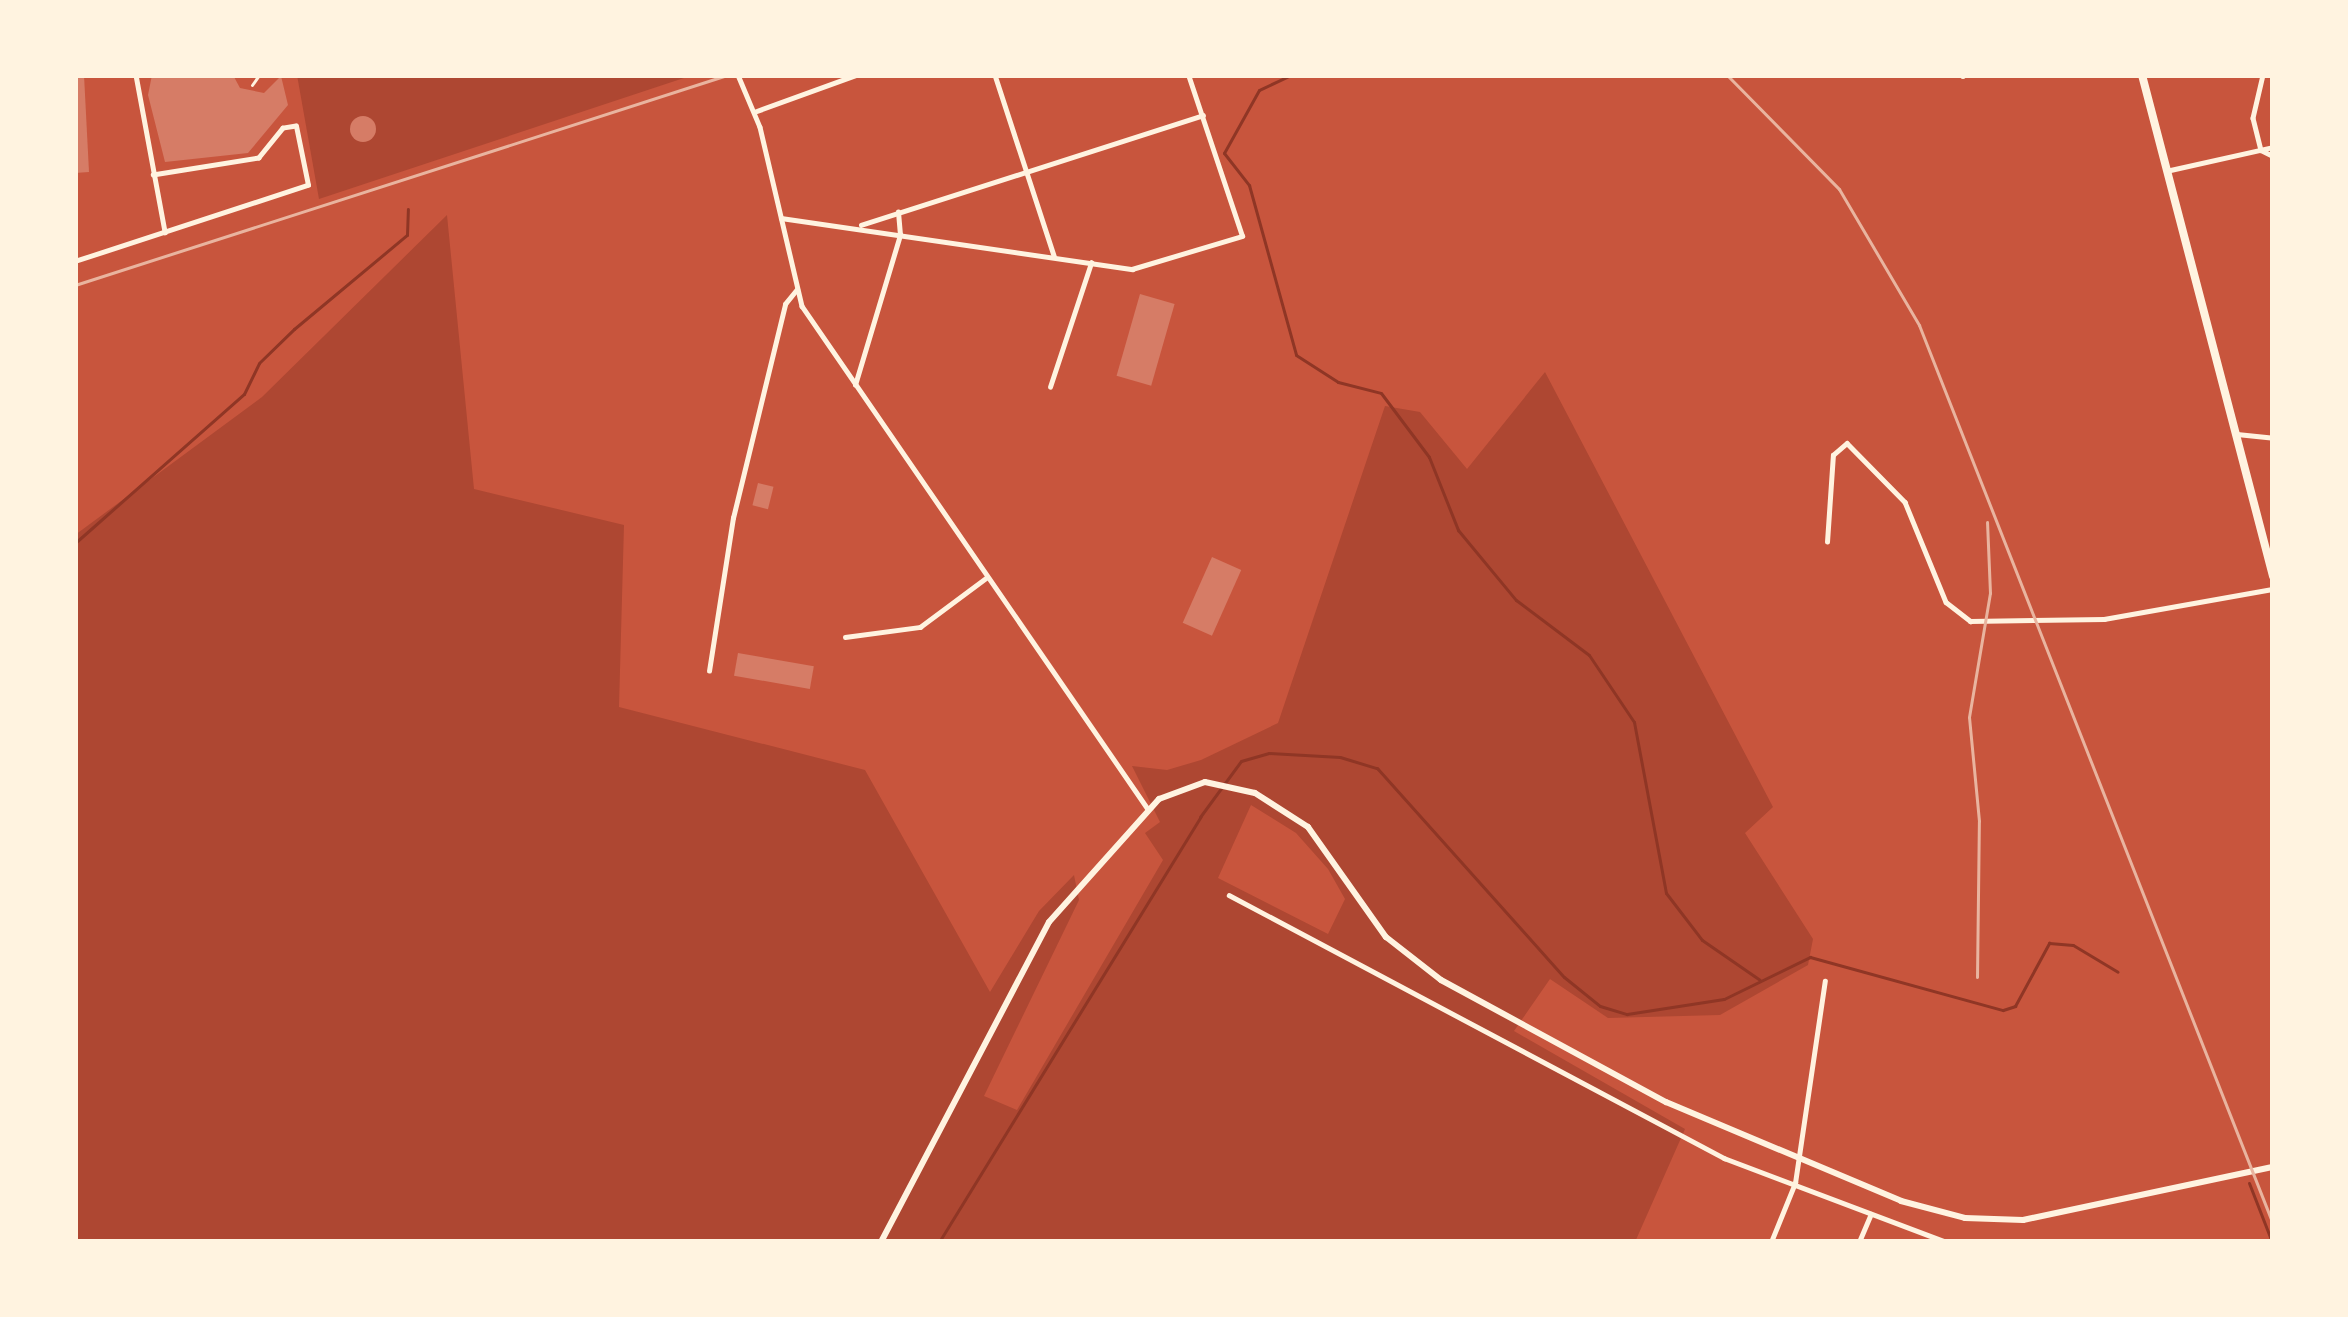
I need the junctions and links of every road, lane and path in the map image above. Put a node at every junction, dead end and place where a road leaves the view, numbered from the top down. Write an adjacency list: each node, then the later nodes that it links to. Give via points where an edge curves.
1 (136, 75): 17 (street)
2 (259, 75): 9 (path)
3 (738, 75): 10 (street)
4 (856, 75): 10 (street)
5 (994, 75): 15 (street)
6 (1188, 75): 11 (street)
7 (2142, 75): 16 (main road)
8 (2263, 75): 13 (street, via 2253,118)
9 (252, 85)
10 (754, 112): 19 (street)
11 (1203, 115): 15 (street); 25 (street, via 1242,236 1147,267)
12 (2273, 147): 13 (street)
13 (2261, 150): 14 (street); 16 (street)
14 (2273, 156)
15 (1026, 168): 18 (street); 23 (street)
16 (2166, 171): 29 (main road)
17 (153, 175): 21 (street); 21 (street, via 259,158 283,128 296,126 308,185)
18 (898, 212): 20 (street); 22 (street)
19 (781, 218): 20 (street); 26 (street)
20 (856, 227): 22 (street)
21 (165, 232): 24 (street)
22 (900, 235): 23 (street); 28 (street)
23 (1054, 256): 25 (street)
24 (75, 262)
25 (1091, 263): 27 (street)
26 (797, 289): 28 (street); 36 (street, via 782,316 734,518)
27 (1050, 386)
28 (854, 388): 33 (street)
29 (2236, 434): 30 (street); 32 (main road)
30 (2273, 438)
31 (1827, 542): 34 (street, via 1833,455 1847,443 1905,502 1946,602 1970,621 2104,619)
32 (2273, 576)
33 (986, 578): 35 (street, via 920,627); 37 (street)
34 (2273, 589)
35 (845, 637)
36 (709, 671)
37 (1148, 809): 40 (street, via 1175,788 1235,785 1308,827 1381,930 1441,980 1666,1102); 44 (street, via 1034,944)
38 (1228, 895): 42 (street, via 1724,1158)
39 (1825, 981): 40 (street)
40 (1798, 1161): 41 (street, via 1929,1210 2003,1221); 42 (street)
41 (2273, 1168)
42 (1795, 1183): 43 (street); 45 (street)
43 (1872, 1211): 46 (street); 47 (street)
44 (881, 1242)
45 (1771, 1242)
46 (1859, 1242)
47 (1946, 1242)

